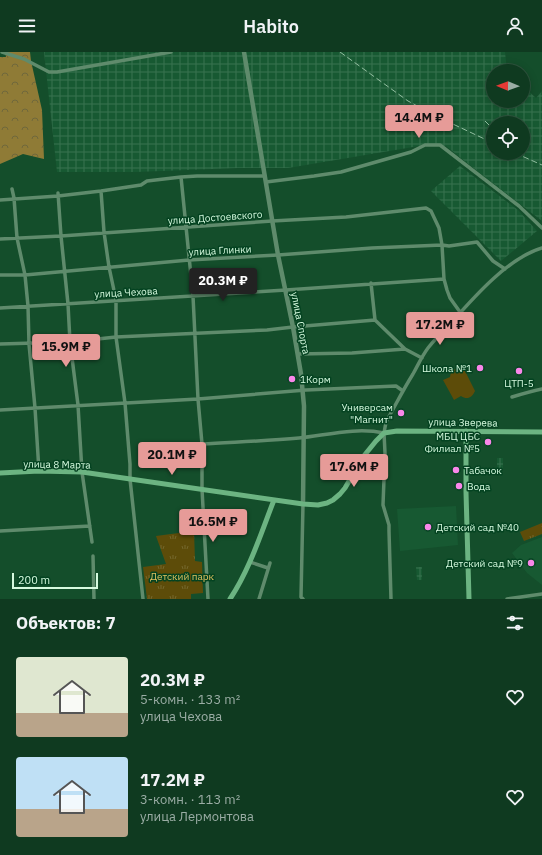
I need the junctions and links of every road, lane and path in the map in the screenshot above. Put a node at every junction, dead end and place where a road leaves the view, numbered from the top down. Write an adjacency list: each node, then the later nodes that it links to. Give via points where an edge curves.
1 (2, 52): 2 (street, via 24,59 49,72 57,72)
2 (171, 52)
3 (244, 52): 4 (street, улица Спорта)
4 (265, 176): 5 (street); 6 (street, улица Спорта)
5 (181, 177): 8 (street); 13 (street)
6 (266, 182): 12 (street, улица Спорта); 14 (street, via 341,172 411,152 425,145 440,145 519,206)
7 (12, 189): 10 (street)
8 (100, 191): 9 (street); 15 (street)
9 (58, 194): 10 (street); 16 (street)
10 (14, 198): 11 (street); 17 (street)
11 (0, 200)
12 (272, 221): 13 (street, улица Достоевского); 19 (street, улица Достоевского, via 346,218 426,208 431,211 439,228); 21 (street, улица Спорта)
13 (186, 228): 15 (street, улица Достоевского); 22 (street)
14 (542, 228)
15 (104, 232): 16 (street, улица Достоевского); 23 (street)
16 (61, 236): 17 (street, улица Достоевского); 25 (street)
17 (17, 238): 18 (street, улица Достоевского); 27 (street)
18 (0, 239)
19 (442, 245): 21 (street, улица Глинки); 24 (street, улица Глинки, via 477,242 493,261); 28 (street)
20 (542, 248): 24 (street)
21 (278, 255): 22 (street, улица Глинки); 30 (street, улица Спорта)
22 (189, 260): 23 (street, улица Глинки); 31 (street)
23 (109, 267): 25 (street, улица Глинки); 32 (street)
24 (505, 269): 36 (street)
25 (65, 271): 27 (street, улица Глинки); 33 (street)
26 (0, 275): 27 (street, улица Глинки)
27 (25, 275): 34 (street)
28 (444, 279): 29 (street, улица Чехова); 36 (street, via 450,298)
29 (371, 283): 30 (street, улица Чехова); 37 (street)
30 (286, 290): 31 (street, улица Чехова); 38 (street, улица Спорта)
31 (193, 296): 32 (street, улица Чехова); 39 (street)
32 (116, 300): 33 (street, улица Чехова); 40 (street)
33 (68, 304): 34 (street, улица Чехова); 41 (street)
34 (28, 306): 35 (street, улица Чехова); 43 (street)
35 (0, 308)
36 (460, 312): 46 (street)
37 (375, 320): 38 (street); 44 (street)
38 (293, 327): 39 (street); 45 (street, улица Спорта)
39 (194, 334): 40 (street); 51 (street)
40 (116, 337): 41 (street); 52 (street)
41 (70, 342): 43 (street); 53 (street)
42 (0, 344): 43 (street)
43 (29, 344): 54 (street)
44 (405, 349): 45 (street); 46 (street)
45 (298, 354): 48 (street, улица Спорта)
46 (422, 358): 49 (street)
47 (542, 389): 50 (street)
48 (303, 390): 49 (street, via 396,386); 51 (street); 59 (street, улица Спорта)
49 (402, 391): 58 (street, via 386,422)
50 (512, 397)
51 (198, 399): 52 (street); 60 (street)
52 (125, 403): 53 (street); 64 (street)
53 (78, 405): 54 (street); 62 (street)
54 (35, 408): 55 (street); 61 (street)
55 (0, 410)
56 (466, 431): 57 (main road, улица Зверева); 58 (main road, улица Зверева); 83 (main road)
57 (542, 432)
58 (384, 433): 59 (street, via 360,430); 67 (main road, улица 8 Марта, via 370,447 340,494 327,503); 82 (street, via 383,505 390,537)
59 (304, 437): 60 (street); 67 (street, улица Спорта)
60 (202, 444): 65 (street)
61 (39, 471): 62 (main road, улица 8 Марта); 63 (main road, улица 8 Марта)
62 (82, 472): 64 (main road, улица 8 Марта); 68 (street)
63 (0, 473)
64 (130, 479): 65 (main road, улица 8 Марта); 77 (street)
65 (202, 489): 66 (main road, улица 8 Марта); 78 (street)
66 (274, 500): 67 (main road, улица 8 Марта); 72 (main road)
67 (303, 504): 81 (street, улица Спорта)
68 (90, 526): 69 (street); 70 (street)
69 (0, 531)
70 (92, 542)
71 (93, 556): 76 (street)
72 (250, 562): 74 (street); 79 (main road)
73 (270, 563): 74 (street)
74 (268, 568): 80 (street)
75 (542, 594): 84 (street)
76 (94, 599)
77 (143, 599)
78 (208, 599)
79 (230, 599)
80 (259, 599)
81 (304, 599)
82 (391, 599)
83 (469, 599)
84 (507, 599)

